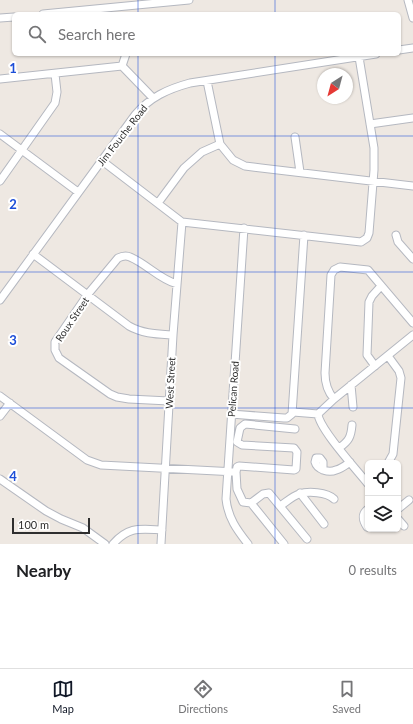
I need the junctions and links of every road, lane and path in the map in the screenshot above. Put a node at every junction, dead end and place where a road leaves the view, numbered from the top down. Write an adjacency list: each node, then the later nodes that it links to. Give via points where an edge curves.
1 (189, 0): 3 (street)
2 (408, 0): 8 (street)
3 (129, 6): 4 (street); 5 (street)
4 (64, 12)
5 (129, 12)
6 (12, 17): 7 (street)
7 (0, 18)
8 (413, 18)
9 (413, 48): 10 (street)
10 (401, 50)
11 (125, 56): 14 (street)
12 (365, 56): 13 (street, Jim Fouche Road)
13 (359, 57): 17 (street, Jim Fouche Road); 20 (street)
14 (122, 66): 15 (street); 18 (street)
15 (55, 74): 16 (street); 24 (street, via 55,104)
16 (0, 79)
17 (207, 81): 18 (street, Jim Fouche Road, via 172,88); 23 (street)
18 (153, 98): 25 (street, Jim Fouche Road, via 138,111)
19 (413, 118): 20 (street)
20 (370, 124): 28 (street, via 374,148)
21 (0, 134): 24 (street)
22 (295, 136): 26 (street)
23 (220, 144): 26 (street, via 229,156 239,163); 31 (street, via 202,152 184,168)
24 (22, 151): 27 (street); 30 (street)
25 (101, 160): 30 (street, Jim Fouche Road); 31 (street)
26 (300, 172): 28 (street)
27 (0, 181)
28 (374, 181): 29 (street); 34 (street, via 367,238 361,242)
29 (413, 186)
30 (78, 192): 36 (street, Jim Fouche Road)
31 (158, 203): 32 (street)
32 (182, 222): 33 (street); 38 (street, West Street)
33 (244, 228): 34 (street); 54 (street, Pelican Road)
34 (304, 235): 53 (street)
35 (396, 235): 37 (street, via 398,242)
36 (34, 254): 40 (street); 41 (street, Jim Fouche Road)
37 (413, 259)
38 (177, 284): 40 (street, Roux Street, via 164,280 130,257 122,256 113,262); 43 (street, West Street)
39 (381, 286): 42 (street); 46 (street, via 369,302 367,354); 49 (street, via 368,270 336,268 332,272 325,373 327,387)
40 (88, 294): 43 (street, via 137,331); 50 (street, Roux Street, via 55,342 56,354 117,397)
41 (0, 299)
42 (413, 323)
43 (173, 335): 50 (street, West Street)
44 (413, 335): 45 (street)
45 (388, 356): 46 (street); 60 (street, via 401,378 394,449)
46 (375, 366): 47 (street)
47 (351, 385): 49 (street); 52 (street)
48 (0, 396): 51 (street)
49 (334, 398): 55 (street)
50 (169, 401): 62 (street, West Street)
51 (10, 402): 56 (street); 62 (street, via 91,462 101,465)
52 (353, 407)
53 (293, 412): 54 (street, via 284,418); 55 (street)
54 (231, 414): 64 (street, Pelican Road)
55 (318, 414): 59 (street, via 324,428)
56 (0, 416)
57 (352, 425): 59 (street, via 351,436)
58 (295, 429): 65 (street, via 245,424 242,426 238,437 239,444 294,448 297,452 296,469 239,466)
59 (339, 448): 61 (street)
60 (390, 460)
61 (350, 462): 63 (street, via 336,471); 67 (street)
62 (166, 468): 64 (street); 79 (street, West Street)
63 (323, 470)
64 (228, 471): 65 (street); 84 (street, Pelican Road, via 228,512 235,527)
65 (236, 472): 71 (street, via 236,488 243,502)
66 (0, 479): 81 (street, via 46,511 83,528)
67 (365, 480)
68 (300, 493): 69 (street, via 322,494); 72 (street); 77 (street)
69 (334, 499)
70 (409, 500): 73 (street)
71 (251, 503): 72 (street, via 267,492); 85 (street)
72 (280, 506): 80 (street)
73 (401, 507)
74 (365, 511): 76 (street)
75 (401, 522): 78 (street)
76 (365, 523)
77 (324, 524)
78 (404, 526)
79 (162, 530): 82 (street, via 133,529); 83 (street, West Street)
80 (307, 539)
81 (105, 544)
82 (113, 544)
83 (161, 544)
84 (248, 544)
85 (284, 544)

